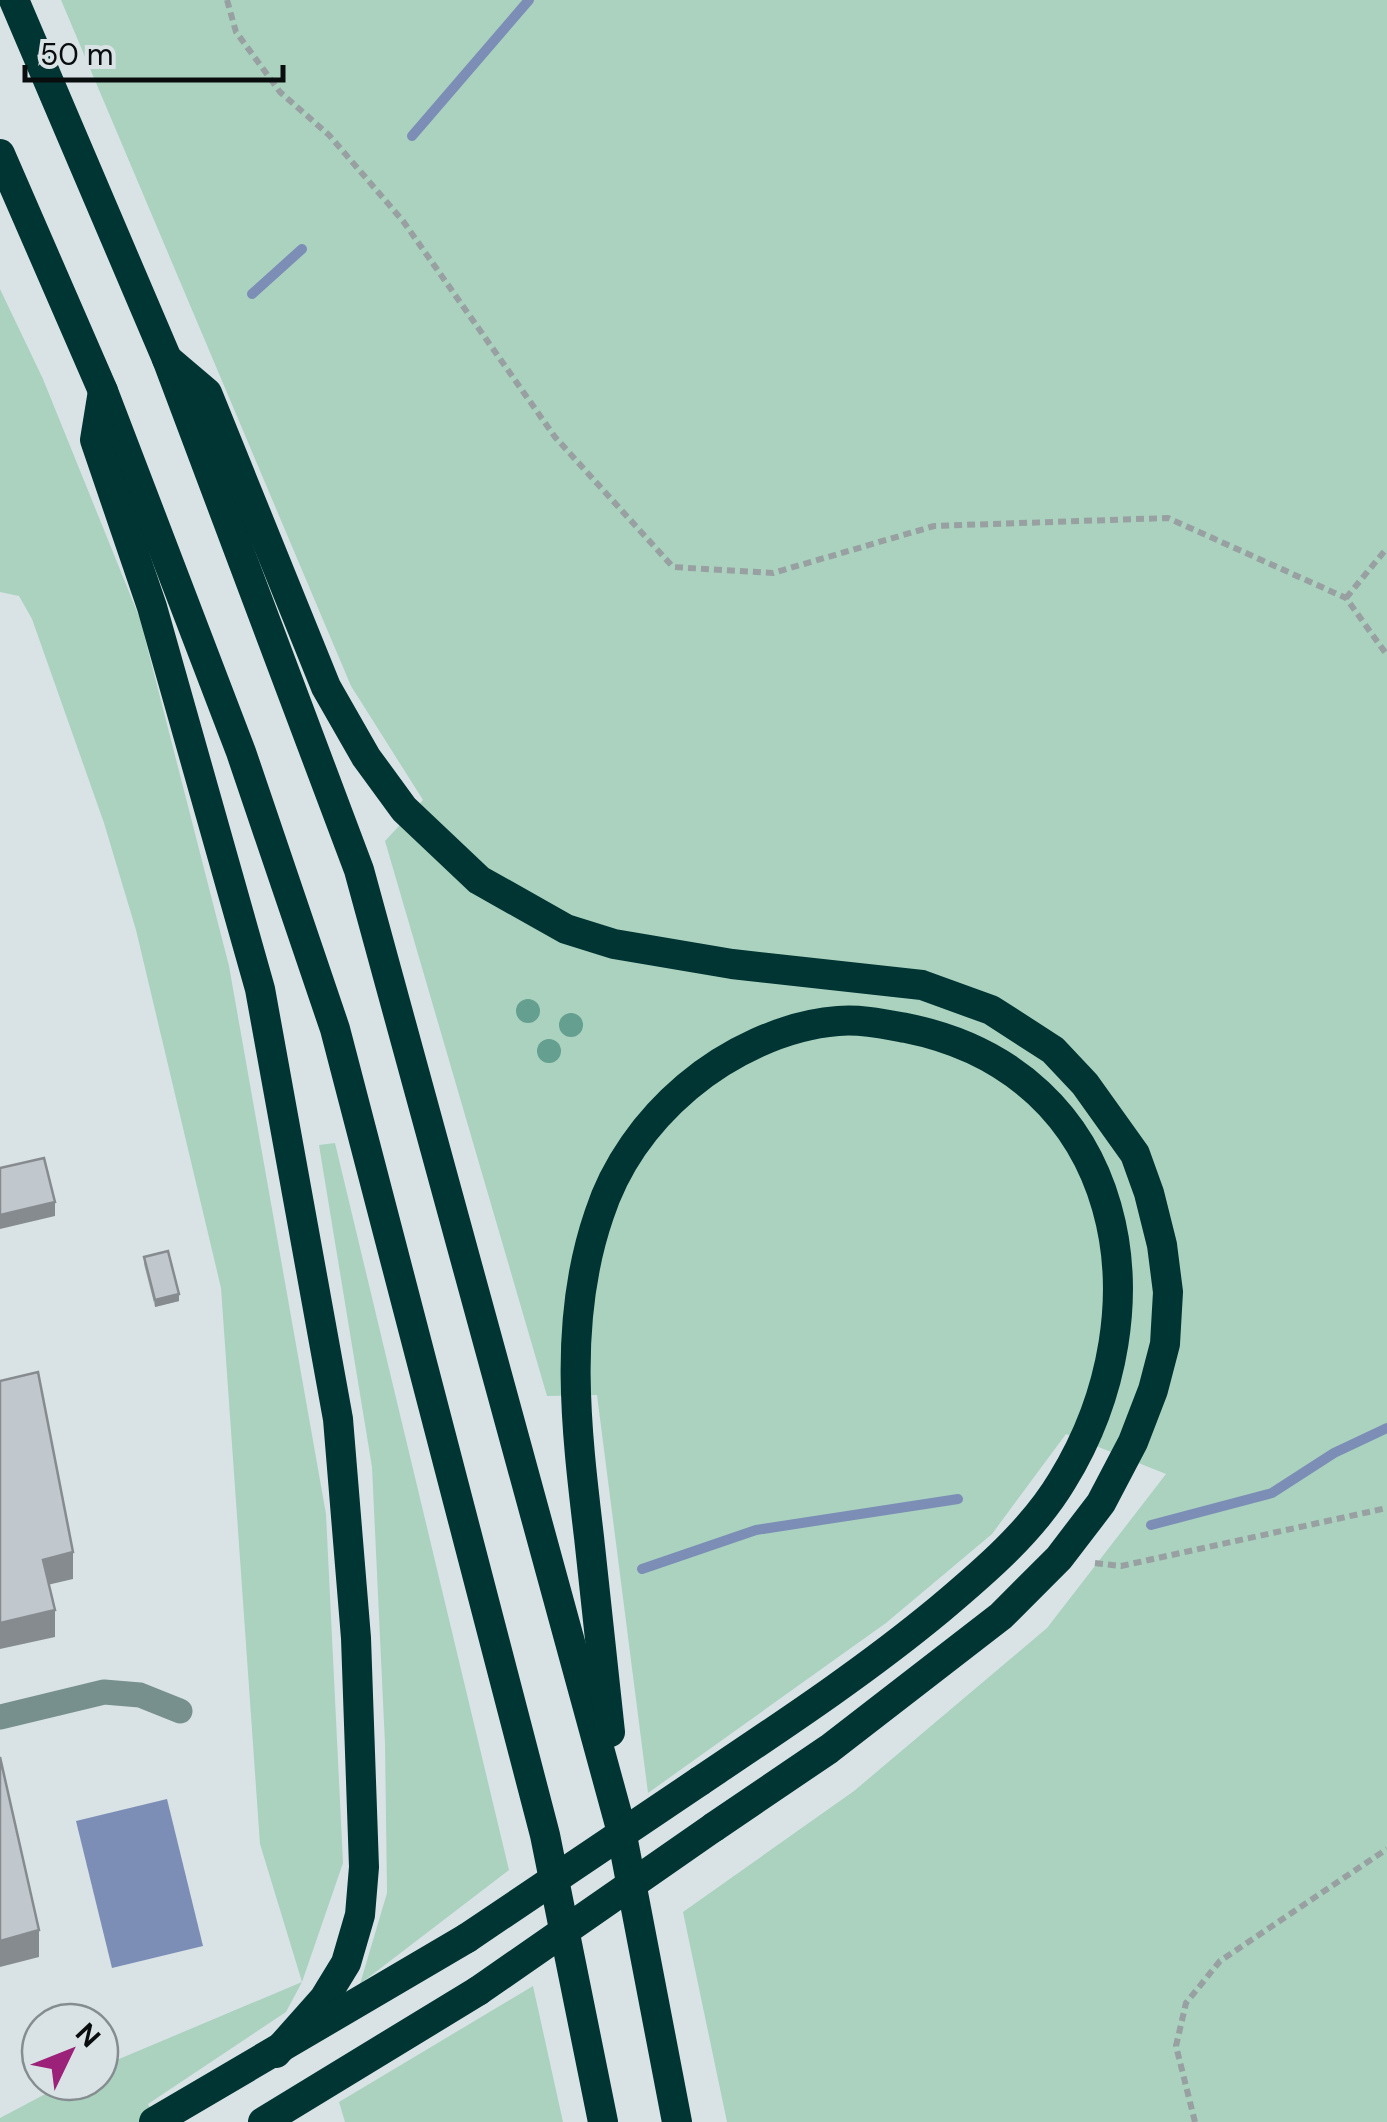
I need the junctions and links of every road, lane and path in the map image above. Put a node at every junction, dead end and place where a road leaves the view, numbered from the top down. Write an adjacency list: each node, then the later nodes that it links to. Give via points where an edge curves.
1 (14, 0): 4 (highway)
2 (227, 0): 7 (path, via 236,32 280,92 403,220 554,436 673,567 773,573 934,526 1168,518)
3 (0, 154): 5 (highway)
4 (167, 359): 10 (highway, via 207,393 326,687 366,756 404,808 479,880 566,929 614,944 922,986 991,1010 1053,1050 1085,1084 1134,1154 1162,1246 1168,1292 1165,1344 1132,1442 1101,1503); 13 (highway, via 358,870)
5 (103, 391): 15 (highway, via 95,440 152,607 260,989 338,1419 356,1638 360,1915 346,1964); 18 (highway, via 241,752 335,1029 545,1835)
6 (1387, 548): 7 (path)
7 (1346, 598): 8 (path)
8 (1387, 654)
9 (1387, 1508): 10 (path, via 1121,1566)
10 (1059, 1558): 17 (highway, bridge, via 1001,1616 828,1749 478,1991)
11 (180, 1711): 12 (street, via 140,1695 104,1692)
12 (0, 1717)
13 (620, 1825): 15 (highway, bridge, via 574,1366 579,1286 600,1212 626,1156 660,1110 714,1065 776,1036 837,1021 884,1024 940,1035 982,1053 1058,1114 1094,1166 1112,1220 1119,1323 1108,1378 1061,1484 980,1576 853,1675 467,1938); 19 (highway)
14 (1387, 1850): 20 (path, via 1220,1961 1186,2003 1176,2046)
15 (276, 2053): 16 (highway)
16 (154, 2122)
17 (263, 2122)
18 (603, 2122)
19 (677, 2122)
20 (1195, 2122)

